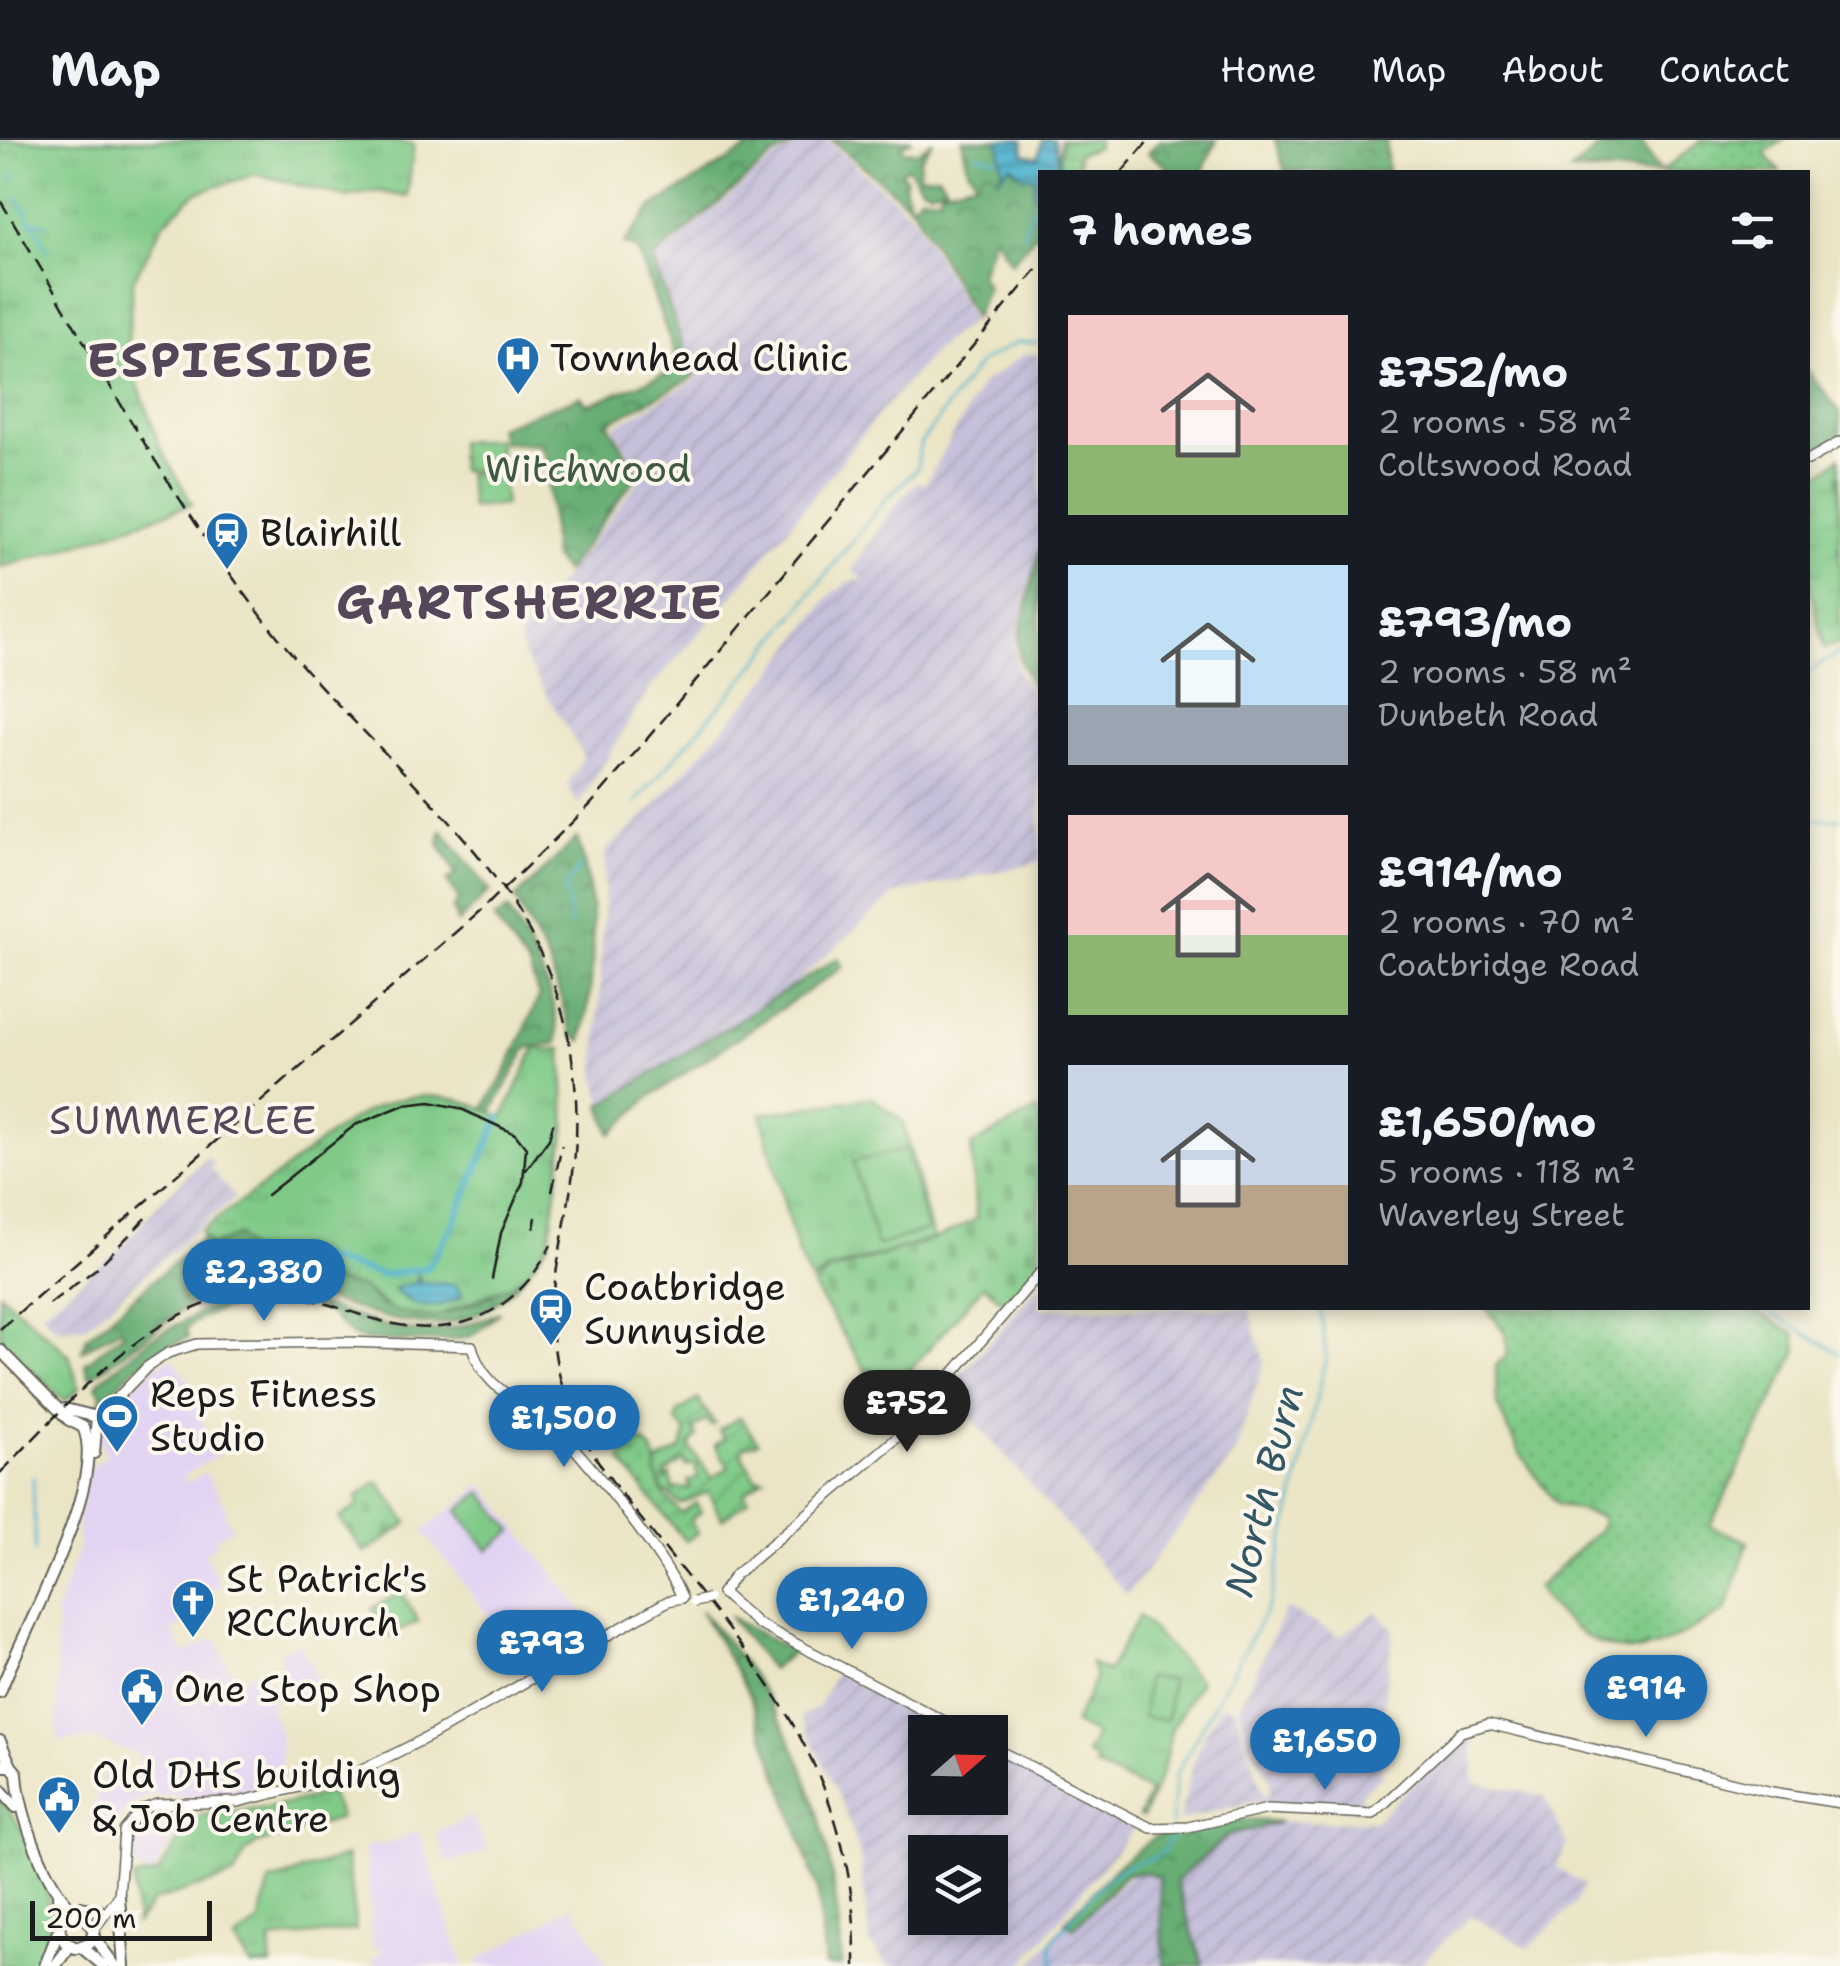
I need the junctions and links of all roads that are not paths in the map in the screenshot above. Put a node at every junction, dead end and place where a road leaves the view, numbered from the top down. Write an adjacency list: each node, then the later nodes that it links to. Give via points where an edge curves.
1 (1840, 442): 2 (main road)
2 (1810, 459)
3 (1038, 1275): 6 (main road, via 899,1436 734,1576)
4 (0, 1350): 5 (main road, via 57,1404)
5 (89, 1424): 7 (main road, via 147,1368 197,1344 472,1346 499,1390 557,1431); 8 (main road, via 96,1446 62,1552)
6 (722, 1594): 7 (main road, bridge, via 694,1602); 9 (main road, via 758,1624)
7 (682, 1598): 18 (main road, via 356,1774 238,1802 141,1810 124,1832)
8 (0, 1692)
9 (932, 1715)
10 (0, 1742): 12 (main road)
11 (1008, 1755): 15 (main road, via 1151,1828 1268,1809 1373,1814 1461,1732 1499,1724)
12 (5, 1766): 13 (main road, via 18,1773)
13 (16, 1785): 14 (main road); 16 (main road)
14 (0, 1788): 16 (main road)
15 (1840, 1803)
16 (23, 1816): 17 (main road)
17 (56, 1885): 19 (main road, via 81,1907); 20 (main road); 21 (main road)
18 (118, 1898): 19 (main road); 22 (main road); 28 (main road)
19 (100, 1910): 20 (main road)
20 (80, 1914): 21 (main road); 22 (main road)
21 (61, 1927): 23 (main road); 24 (main road)
22 (94, 1932): 23 (main road); 27 (main road)
23 (75, 1946): 25 (main road); 26 (main road)
24 (45, 1966)
25 (54, 1966)
26 (104, 1966)
27 (115, 1966)
28 (124, 1966)

